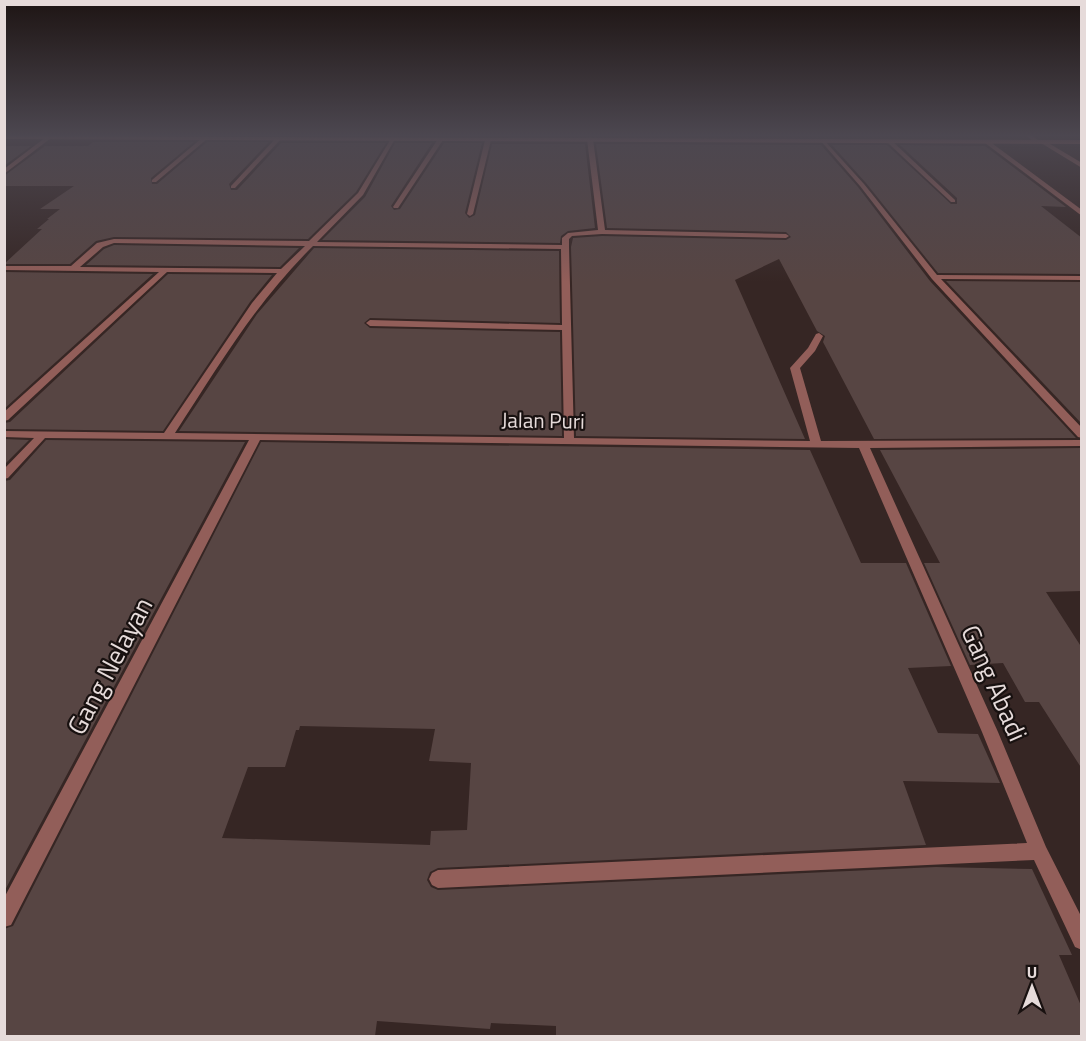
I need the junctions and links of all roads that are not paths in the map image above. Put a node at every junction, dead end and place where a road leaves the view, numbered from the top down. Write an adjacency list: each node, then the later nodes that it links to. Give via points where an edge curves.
1 (235, 185): 9 (street)
2 (367, 185): 16 (street)
3 (411, 185): 11 (street)
4 (477, 185): 12 (street)
5 (596, 185): 14 (street)
6 (862, 185): 22 (street)
7 (935, 185): 10 (street)
8 (1043, 185): 13 (street)
9 (233, 187)
10 (953, 201)
11 (396, 207)
12 (470, 214)
13 (1082, 214)
14 (602, 231): 15 (street); 17 (street, via 570,234)
15 (786, 236)
16 (312, 243): 17 (street); 19 (street, via 114,241 100,245); 20 (street)
17 (565, 247): 25 (street)
18 (4, 268): 19 (street)
19 (74, 268): 21 (street)
20 (283, 270): 21 (street); 30 (street)
21 (164, 271): 27 (street)
22 (935, 277): 23 (street); 31 (street)
23 (1082, 278)
24 (370, 323): 25 (street)
25 (568, 328): 33 (street)
26 (819, 336): 35 (street, via 795,368)
27 (4, 418)
28 (4, 434): 29 (street, Jalan Puri)
29 (43, 434): 30 (street, Jalan Puri); 37 (street)
30 (168, 435): 32 (street, Jalan Puri)
31 (1082, 435)
32 (257, 436): 33 (street, Jalan Puri); 40 (street, Gang Nelayan)
33 (569, 441): 35 (street, Jalan Puri)
34 (1082, 442): 36 (street, Jalan Puri)
35 (816, 444): 36 (street, Jalan Puri)
36 (863, 445): 38 (street, Gang Abadi)
37 (4, 476)
38 (1039, 851): 39 (street); 41 (street, Gang Abadi)
39 (438, 879)
40 (4, 918)
41 (1082, 940)

